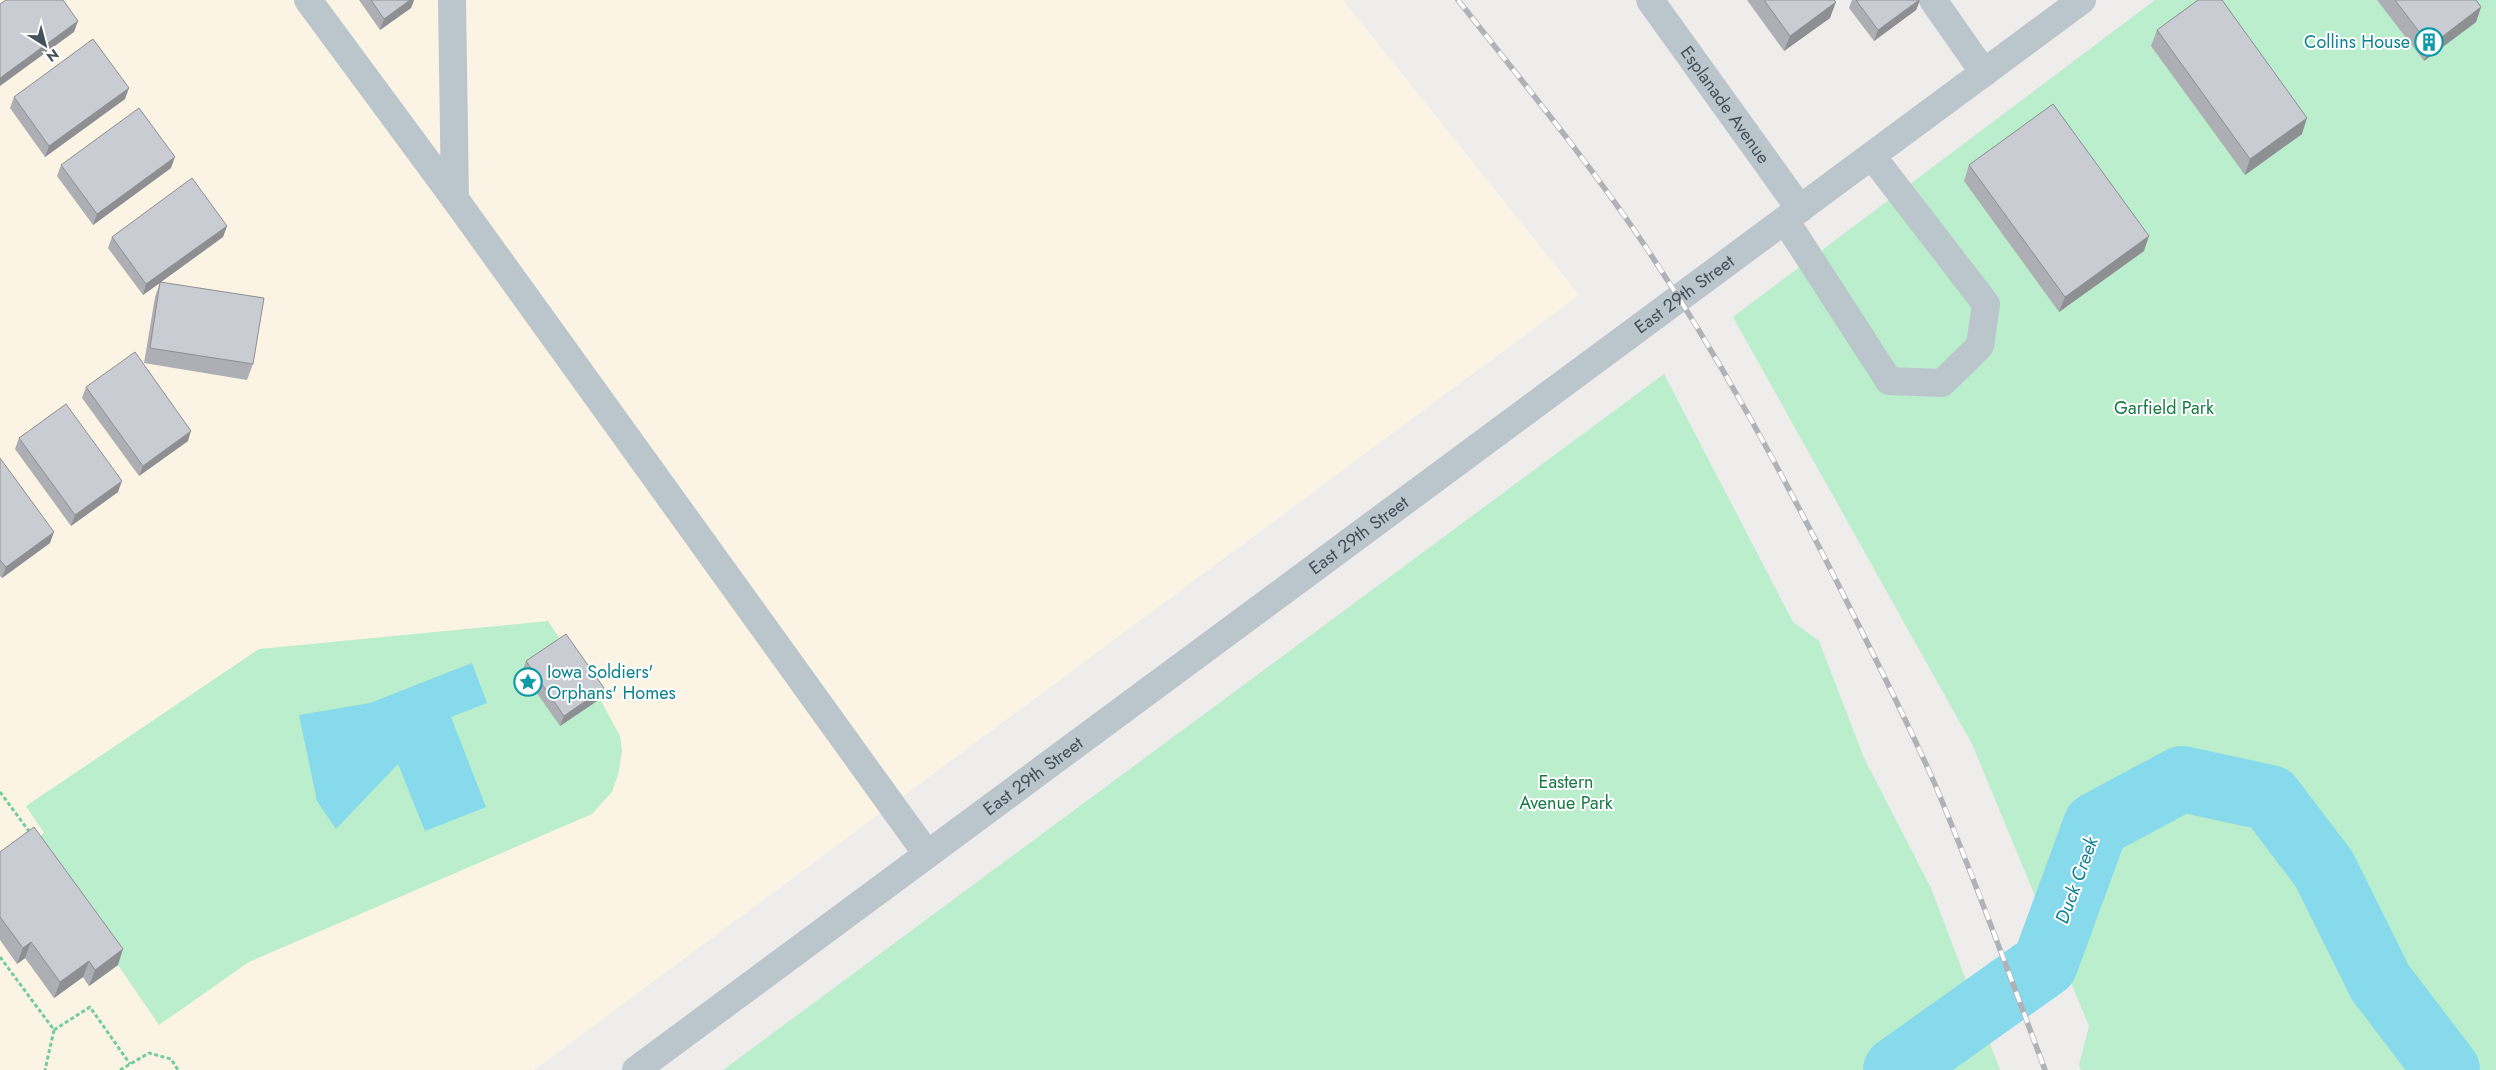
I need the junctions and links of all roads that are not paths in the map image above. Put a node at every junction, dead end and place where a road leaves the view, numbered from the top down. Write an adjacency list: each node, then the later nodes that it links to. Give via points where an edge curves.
1 (308, 0): 8 (street)
2 (452, 0): 8 (street)
3 (1650, 0): 9 (street, Esplanade Avenue)
4 (1933, 0): 6 (street)
5 (2082, 0): 6 (street, East 29th Street)
6 (1984, 73): 7 (street, East 29th Street)
7 (1872, 156): 9 (street, East 29th Street); 9 (street, Esplanade Avenue, via 1986,304 1980,346 1942,383 1889,381)
8 (455, 199): 10 (street)
9 (1793, 215): 10 (street, East 29th Street)
10 (927, 854): 11 (street, East 29th Street)
11 (636, 1070)

